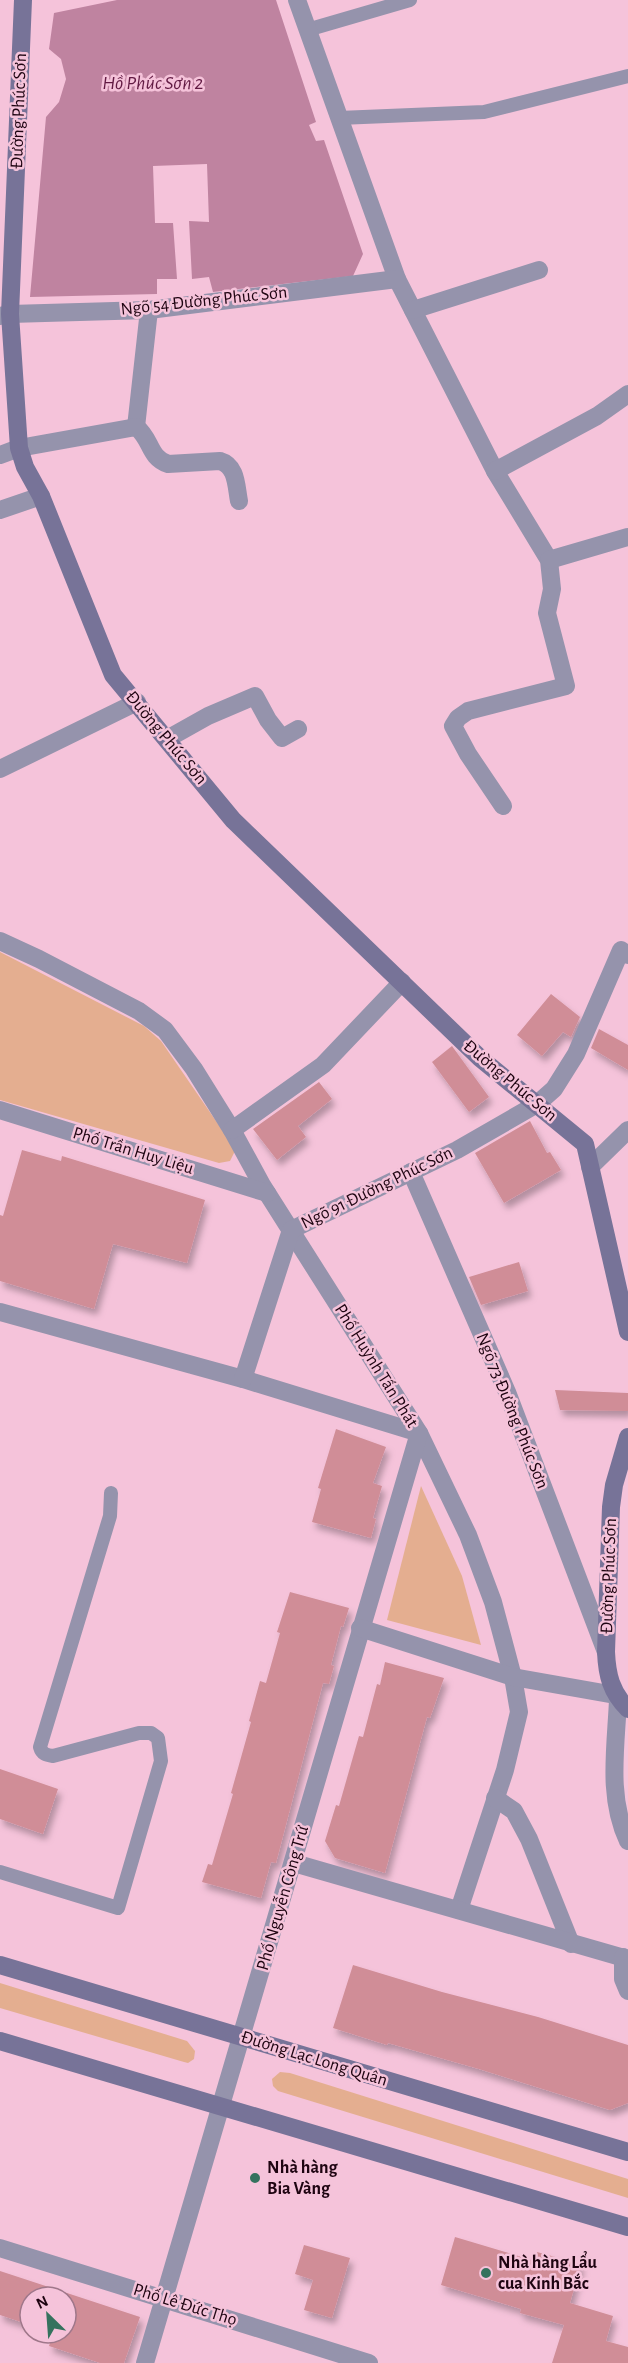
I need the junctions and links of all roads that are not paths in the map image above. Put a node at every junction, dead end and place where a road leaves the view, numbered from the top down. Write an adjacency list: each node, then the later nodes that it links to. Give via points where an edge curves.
1 (23, 0): 11 (street, Đường Phúc Sơn)
2 (297, 0): 4 (street)
3 (410, 0): 4 (lane)
4 (308, 30): 6 (street)
5 (628, 76): 6 (lane, via 484,112)
6 (339, 117): 8 (street)
7 (539, 270): 10 (street)
8 (398, 279): 9 (street, Ngõ 54 Đường Phúc Sơn); 10 (street)
9 (149, 310): 11 (street, Ngõ 54 Đường Phúc Sơn); 13 (street)
10 (413, 310): 16 (street)
11 (5, 315): 14 (street, Đường Phúc Sơn)
12 (628, 394): 16 (street, via 597,416)
13 (136, 427): 14 (street); 18 (street, via 145,434 160,461 226,463 232,469)
14 (19, 448): 15 (street); 17 (street, Đường Phúc Sơn)
15 (0, 455)
16 (495, 471): 21 (street)
17 (41, 496): 19 (street); 22 (street, Đường Phúc Sơn, via 113,675)
18 (239, 501)
19 (0, 510)
20 (628, 537): 21 (street)
21 (549, 560): 26 (street, via 552,589 547,613 566,686 468,711 453,726)
22 (137, 702): 24 (street, Đường Phúc Sơn); 25 (street)
23 (298, 729): 24 (street, via 282,738 255,696)
24 (167, 739): 29 (street, Đường Phúc Sơn, via 233,820)
25 (0, 769)
26 (502, 806)
27 (0, 941): 32 (street, Phố Huỳnh Tấn Phát, via 139,1011 165,1030)
28 (628, 955): 30 (street, Ngõ 91 Đường Phúc Sơn, via 621,950 576,1054 554,1089)
29 (402, 982): 30 (street, Đường Phúc Sơn, via 480,1058); 32 (street, via 323,1065)
30 (537, 1104): 34 (street, Đường Phúc Sơn, via 585,1144); 35 (street, Ngõ 91 Đường Phúc Sơn)
31 (0, 1110): 36 (street, Phố Trần Huy Liệu)
32 (232, 1130): 36 (street, Phố Huỳnh Tấn Phát)
33 (628, 1130): 34 (street)
34 (590, 1167): 38 (street, Đường Phúc Sơn)
35 (411, 1172): 37 (street, Ngõ 91 Đường Phúc Sơn); 46 (street, Ngõ 73 Đường Phúc Sơn, via 507,1392)
36 (267, 1193): 37 (street, Phố Huỳnh Tấn Phát)
37 (291, 1230): 41 (street, Ngõ 91 Đường Phúc Sơn); 42 (street, Phố Huỳnh Tấn Phát)
38 (624, 1292): 40 (street, Đường Phúc Sơn)
39 (0, 1312): 41 (street)
40 (628, 1332)
41 (243, 1379): 42 (street)
42 (419, 1433): 45 (street, Phố Nguyễn Công Trứ); 47 (street, Phố Huỳnh Tấn Phát, via 482,1569)
43 (628, 1437): 46 (street, Đường Phúc Sơn, via 611,1507)
44 (111, 1492): 52 (lane, via 110,1516 40,1747 53,1756 151,1733 158,1738 161,1761 154,1786 118,1908)
45 (360, 1628): 47 (street); 51 (street, Phố Nguyễn Công Trứ)
46 (606, 1652): 48 (street, Đường Phúc Sơn, via 607,1674)
47 (513, 1677): 48 (street); 49 (street, Phố Huỳnh Tấn Phát, via 519,1713)
48 (621, 1701): 50 (street, via 615,1795)
49 (495, 1798): 53 (street, Phố Huỳnh Tấn Phát); 54 (street, via 513,1811 529,1839)
50 (628, 1841)
51 (294, 1863): 53 (street); 58 (street, Phố Nguyễn Công Trứ)
52 (0, 1872)
53 (459, 1910): 54 (street)
54 (571, 1944): 55 (street)
55 (626, 1958): 57 (street, via 623,1979)
56 (0, 1965): 58 (street, Đường Lạc Long Quân)
57 (628, 1991)
58 (243, 2038): 60 (street, Phố Nguyễn Công Trứ); 61 (street, Đường Lạc Long Quân)
59 (0, 2041): 60 (street)
60 (221, 2106): 62 (street); 64 (street, Phố Nguyễn Công Trứ)
61 (628, 2152)
62 (628, 2227)
63 (0, 2248): 64 (street, Phố Lê Đức Thọ)
64 (165, 2299): 65 (street, Phố Nguyễn Công Trứ); 66 (street, Phố Lê Đức Thọ)
65 (145, 2363)
66 (369, 2363)

